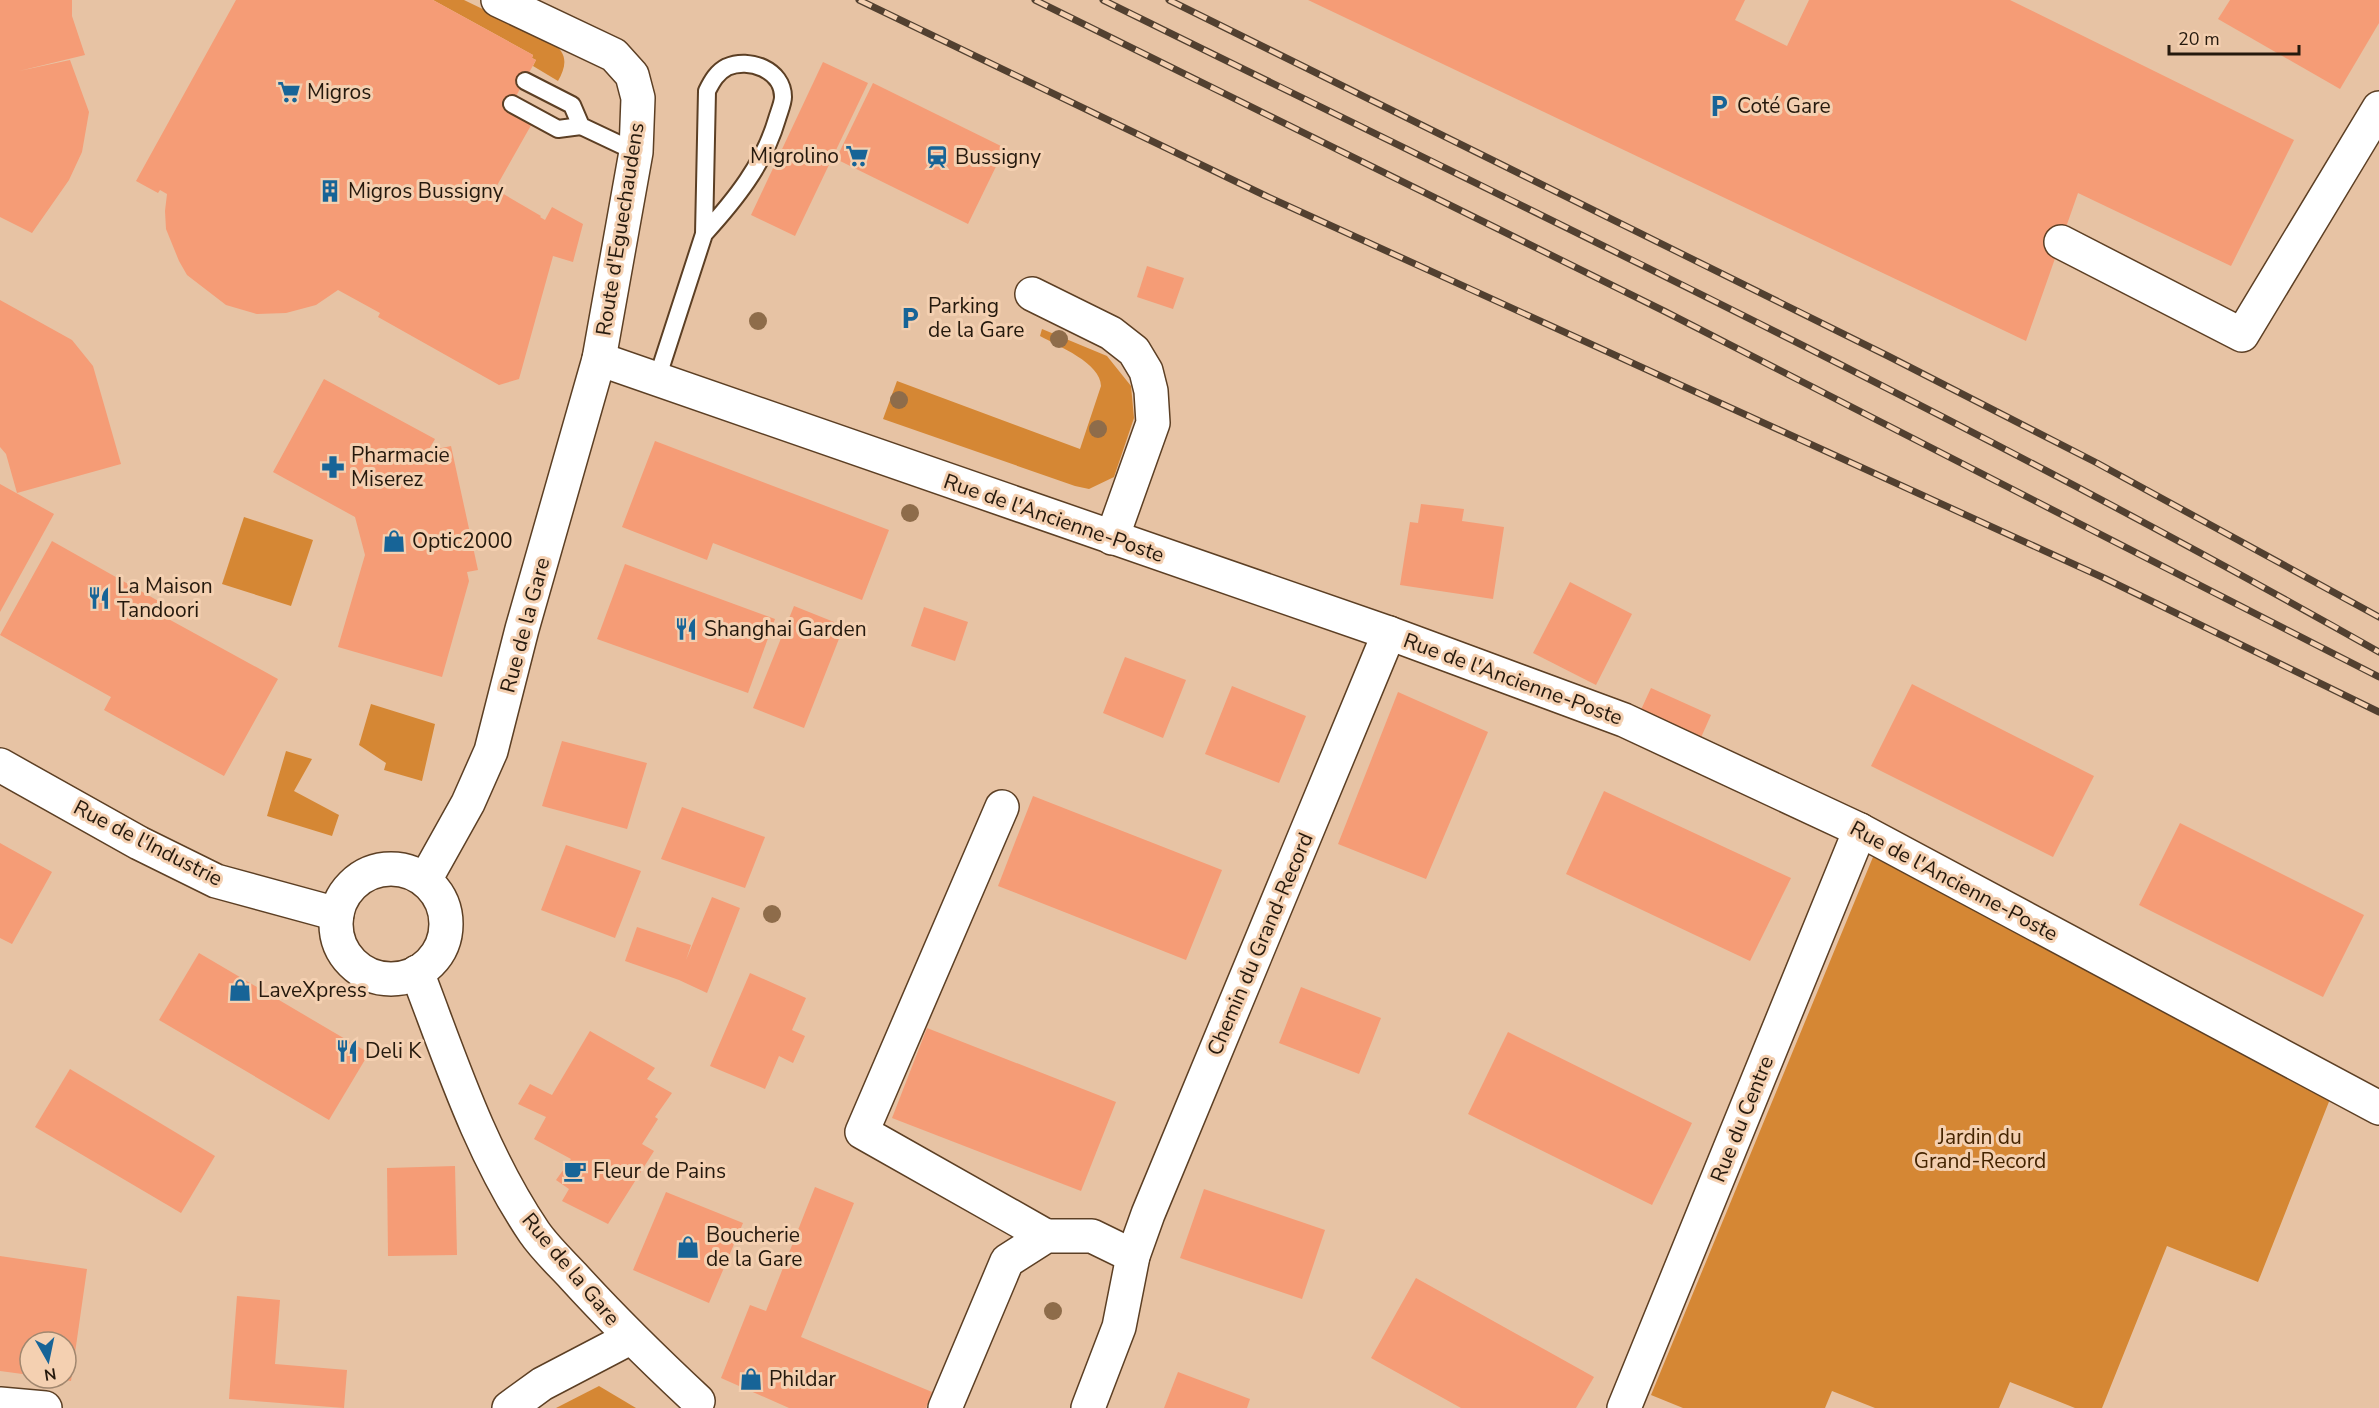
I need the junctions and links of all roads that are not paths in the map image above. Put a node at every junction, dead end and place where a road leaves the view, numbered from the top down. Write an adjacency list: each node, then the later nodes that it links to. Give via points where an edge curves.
1 (498, 0): 6 (street, Route d'Eguechaudens, via 614,55 632,75 638,98)
2 (525, 81): 5 (lane, via 572,105)
3 (512, 104): 5 (lane, via 558,129)
4 (2379, 108): 8 (street, via 2242,335)
5 (581, 126): 6 (lane)
6 (636, 152): 10 (street, Route d'Eguechaudens)
7 (704, 234): 7 (lane, via 736,199 770,143 783,97 779,82 755,64 740,63 726,68 714,77 707,91); 11 (lane)
8 (2061, 242)
9 (1032, 294): 12 (street, via 1111,333 1134,351 1146,371 1153,423)
10 (599, 359): 11 (street, Rue de l'Ancienne-Poste); 17 (street, Rue de la Gare, via 491,751 468,803)
11 (657, 379): 12 (street, Rue de l'Ancienne-Poste)
12 (1112, 538): 13 (street, Rue de l'Ancienne-Poste)
13 (1389, 633): 16 (street, Rue de l'Ancienne-Poste, via 1624,720); 22 (street, Chemin du Grand-Record)
14 (0, 765): 18 (street, Rue de l'Industrie, via 216,881)
15 (1002, 807): 21 (street, via 862,1132)
16 (1860, 830): 20 (street, Rue de l'Ancienne-Poste); 30 (street, Rue du Centre)
17 (425, 880): 18 (street, via 405,870 383,869 361,877 345,893); 19 (street, via 439,897 446,917 444,939 434,958)
18 (336, 914): 19 (street, via 337,935 344,953 358,969 388,978)
19 (417, 972): 23 (street, Rue de la Gare, via 463,1098 498,1173 535,1234)
20 (2379, 1108)
21 (1046, 1236): 22 (street, via 1092,1236); 28 (street, via 1006,1261)
22 (1133, 1256): 29 (street, Chemin du Grand-Record, via 1119,1327)
23 (630, 1338): 25 (street, Rue de la Gare); 27 (street, via 542,1384)
24 (0, 1404): 26 (street)
25 (702, 1404)
26 (45, 1408)
27 (510, 1408)
28 (945, 1408)
29 (1088, 1408)
30 (1624, 1408)

